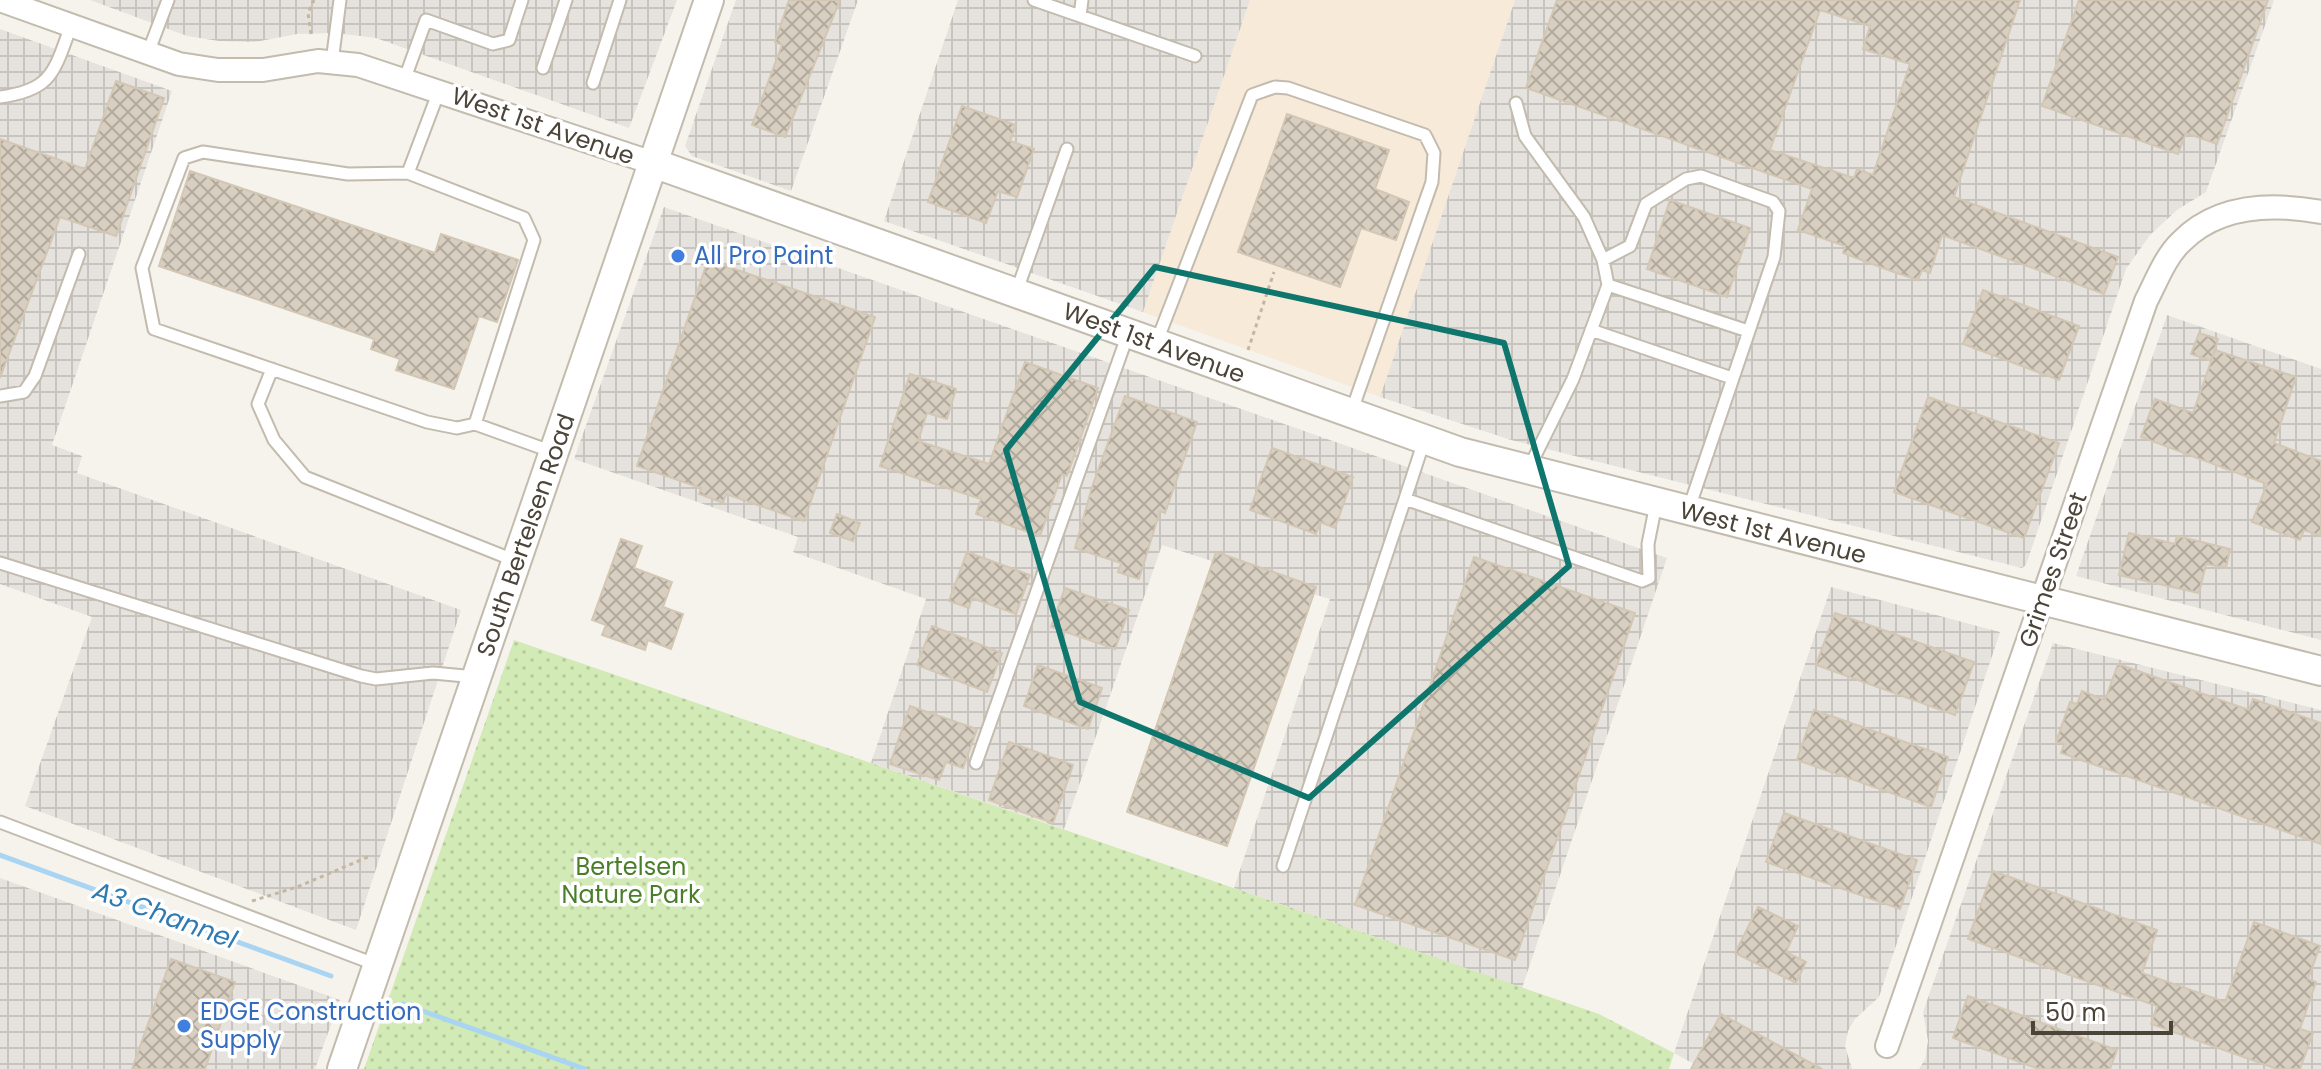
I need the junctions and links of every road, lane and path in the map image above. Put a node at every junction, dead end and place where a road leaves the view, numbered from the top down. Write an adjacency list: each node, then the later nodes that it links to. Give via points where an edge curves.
1 (0, 0): 12 (street, West 1st Avenue)
2 (168, 0): 14 (lane)
3 (314, 0): 13 (path, via 308,13)
4 (340, 0): 16 (lane)
5 (522, 0): 18 (lane, via 509,40 493,44 426,20)
6 (566, 0): 17 (lane)
7 (620, 0): 19 (lane)
8 (709, 0): 24 (street, South Bertelsen Road)
9 (1034, 0): 11 (lane)
10 (1082, 0): 11 (lane)
11 (1080, 16): 15 (lane)
12 (71, 26): 14 (street, West 1st Avenue); 21 (lane, via 46,82 35,90)
13 (311, 34)
14 (148, 53): 16 (street, West 1st Avenue, via 218,70)
15 (1195, 56)
16 (332, 62): 18 (street, West 1st Avenue)
17 (543, 68)
18 (405, 78): 20 (street, West 1st Avenue)
19 (593, 83)
20 (439, 91): 24 (street, West 1st Avenue); 25 (lane)
21 (0, 97)
22 (1516, 103): 28 (lane, via 1525,136 1584,217)
23 (1067, 149): 31 (lane)
24 (653, 163): 31 (street, West 1st Avenue); 43 (street, South Bertelsen Road)
25 (408, 173): 37 (lane, via 348,174 203,152 184,158 142,268 154,329); 41 (lane, via 524,218 534,240)
26 (2321, 212): 50 (street, Grimes Street, via 2287,206 2244,208 2205,223 2179,243 2146,301)
27 (79, 254): 39 (lane, via 35,376 24,392)
28 (1603, 260): 30 (lane); 33 (lane, via 1630,246 1646,204 1686,179 1701,176 1773,202 1779,211 1774,257)
29 (1274, 272): 36 (path)
30 (1608, 285): 32 (lane); 33 (lane)
31 (1015, 293): 34 (street, West 1st Avenue)
32 (1591, 330): 38 (lane); 44 (lane)
33 (1748, 331): 38 (lane)
34 (1128, 334): 35 (street, West 1st Avenue); 53 (lane)
35 (1156, 344): 40 (street, West 1st Avenue); 40 (lane, via 1252,95 1288,88 1425,135 1434,153 1432,182)
36 (1248, 350)
37 (272, 369): 41 (lane, via 427,422 457,428); 48 (lane, via 258,404 274,440 305,477)
38 (1732, 378): 47 (lane)
39 (0, 396)
40 (1351, 414): 42 (street, West 1st Avenue)
41 (475, 424): 43 (lane)
42 (1424, 440): 44 (street, West 1st Avenue); 45 (lane)
43 (554, 452): 48 (street, South Bertelsen Road)
44 (1527, 471): 46 (street, West 1st Avenue)
45 (1405, 499): 46 (lane, via 1642,581 1649,578 1648,544); 56 (lane)
46 (1657, 504): 47 (street, West 1st Avenue)
47 (1687, 511): 50 (street, West 1st Avenue)
48 (517, 561): 52 (street, South Bertelsen Road)
49 (0, 563): 52 (lane, via 361,676)
50 (2043, 602): 51 (street, West 1st Avenue); 59 (street, Grimes Street)
51 (2321, 671)
52 (476, 677): 58 (street, South Bertelsen Road)
53 (976, 763)
54 (0, 822): 57 (lane)
55 (368, 857): 57 (path)
56 (1283, 866)
57 (228, 908): 58 (lane)
58 (377, 965): 60 (street, South Bertelsen Road)
59 (1887, 1046)
60 (342, 1069)

